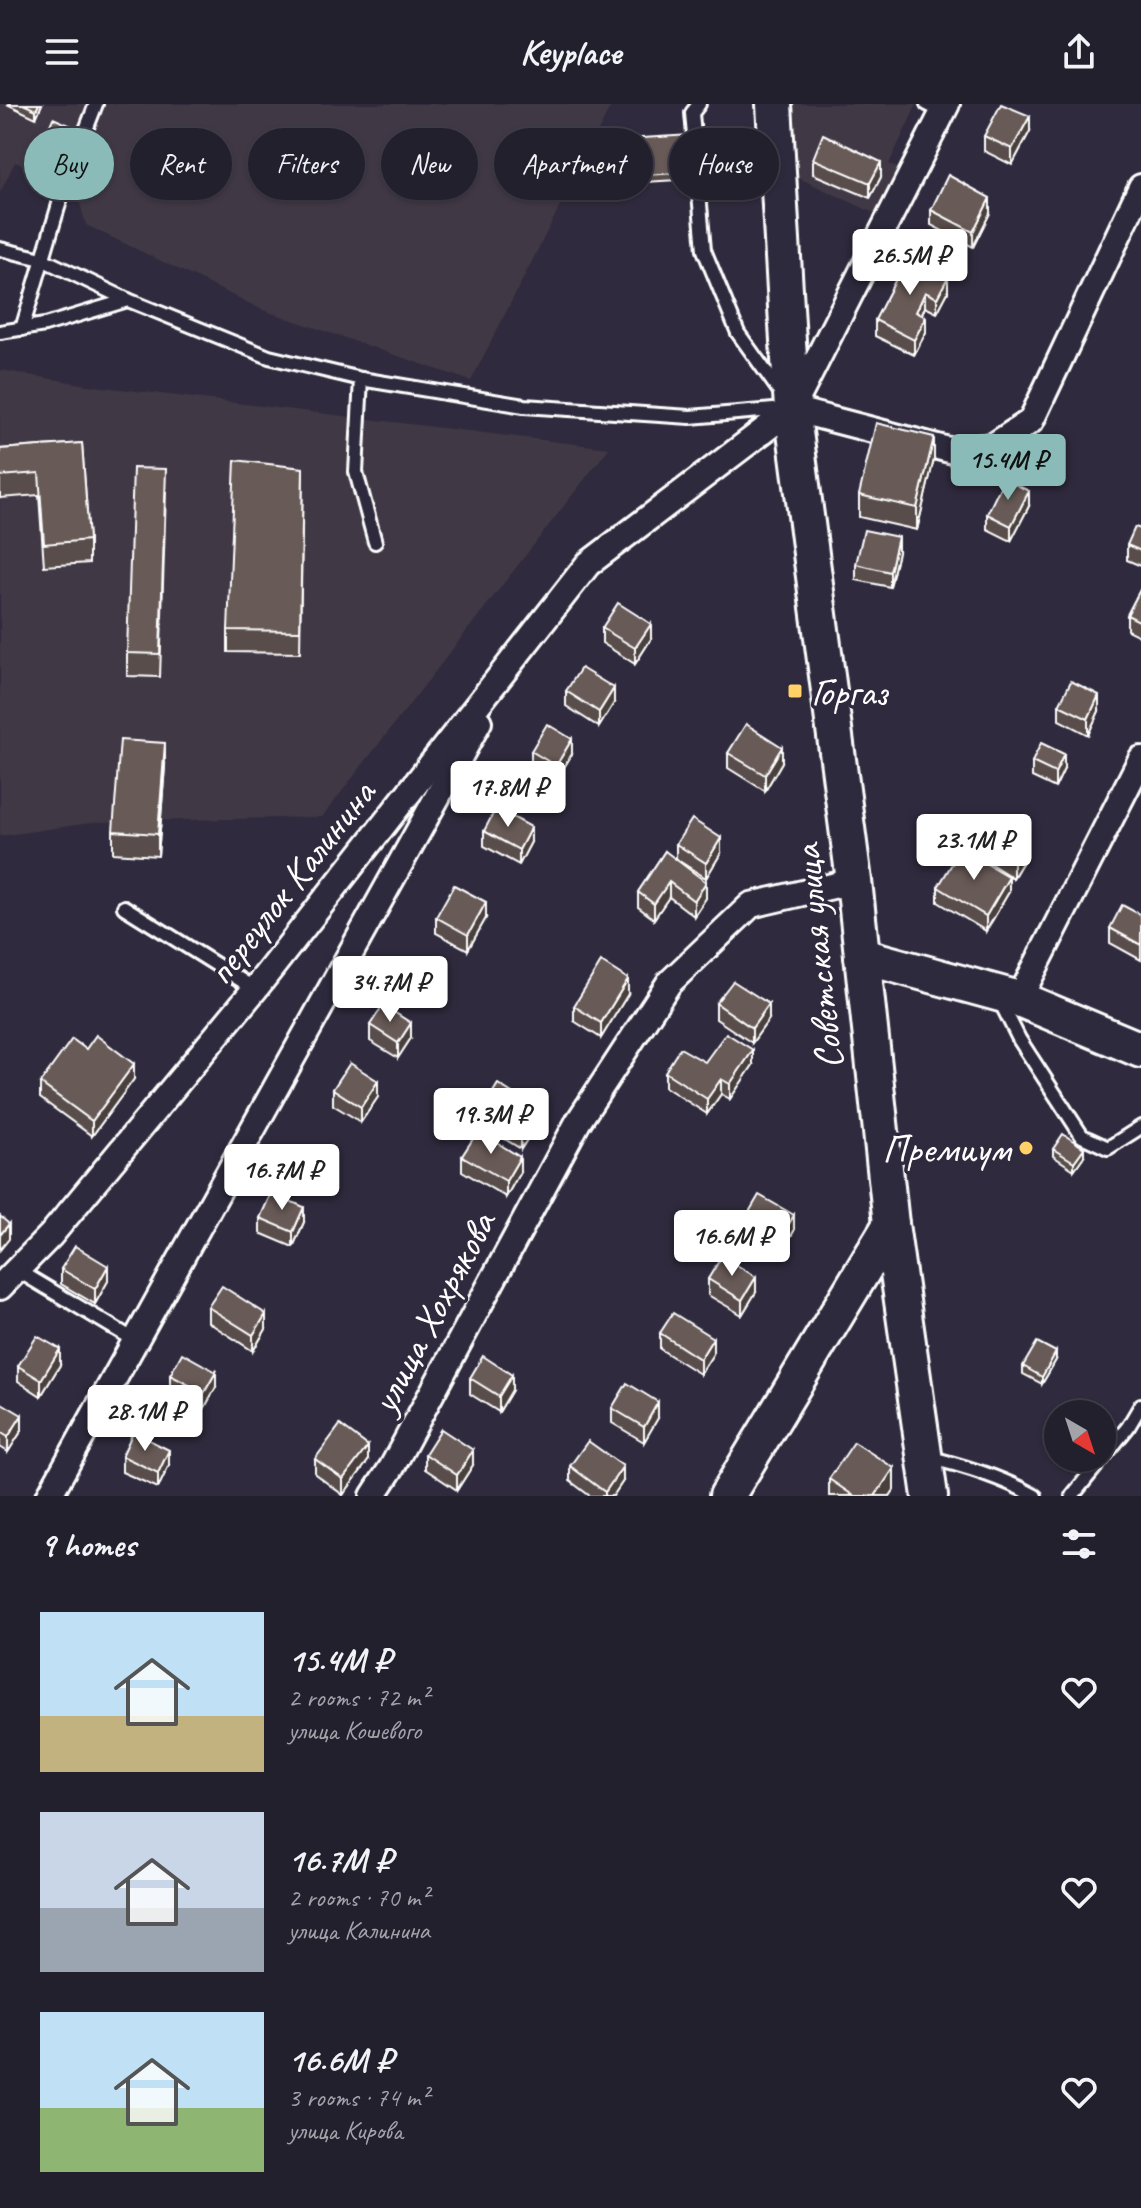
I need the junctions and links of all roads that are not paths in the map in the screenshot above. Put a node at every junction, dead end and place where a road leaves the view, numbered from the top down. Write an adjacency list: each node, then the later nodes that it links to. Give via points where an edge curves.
1 (96, 104): 7 (lane)
2 (699, 104): 12 (lane, via 692,113 704,250 738,333)
3 (774, 104): 12 (street, Советская улица)
4 (939, 107): 12 (street)
5 (1141, 187): 12 (street, via 1031,421 993,446 953,451)
6 (0, 249): 7 (lane)
7 (42, 259): 8 (lane); 9 (lane)
8 (128, 300): 9 (lane); 11 (lane, via 269,357)
9 (22, 329): 10 (lane)
10 (0, 332)
11 (361, 379): 12 (lane, via 524,406 690,417); 13 (lane, via 356,472)
12 (792, 409): 14 (street, переулок Калинина, via 588,564); 16 (street, Советская улица)
13 (375, 542)
14 (515, 657): 19 (street, переулок Калинина); 25 (street)
15 (1141, 759): 20 (street)
16 (854, 881): 18 (street, Советская улица); 31 (street, улица Хохрякова, via 751,905 669,983 578,1122)
17 (124, 907): 19 (lane)
18 (862, 956): 20 (street); 23 (street, Советская улица)
19 (255, 989): 24 (street, переулок Калинина, via 51,1235)
20 (1007, 995): 21 (street); 22 (lane, via 1019,1039 1082,1136 1108,1148)
21 (1141, 1050)
22 (1141, 1127)
23 (891, 1224): 29 (street, Советская улица); 32 (street)
24 (8, 1278): 25 (lane)
25 (136, 1341): 30 (street)
26 (1141, 1405): 27 (lane)
27 (1128, 1427): 28 (lane); 35 (lane)
28 (1141, 1434)
29 (924, 1456): 33 (street, Советская улица); 34 (lane, via 969,1467)
30 (49, 1496)
31 (373, 1496)
32 (727, 1496)
33 (930, 1496)
34 (1035, 1496)
35 (1072, 1496)

